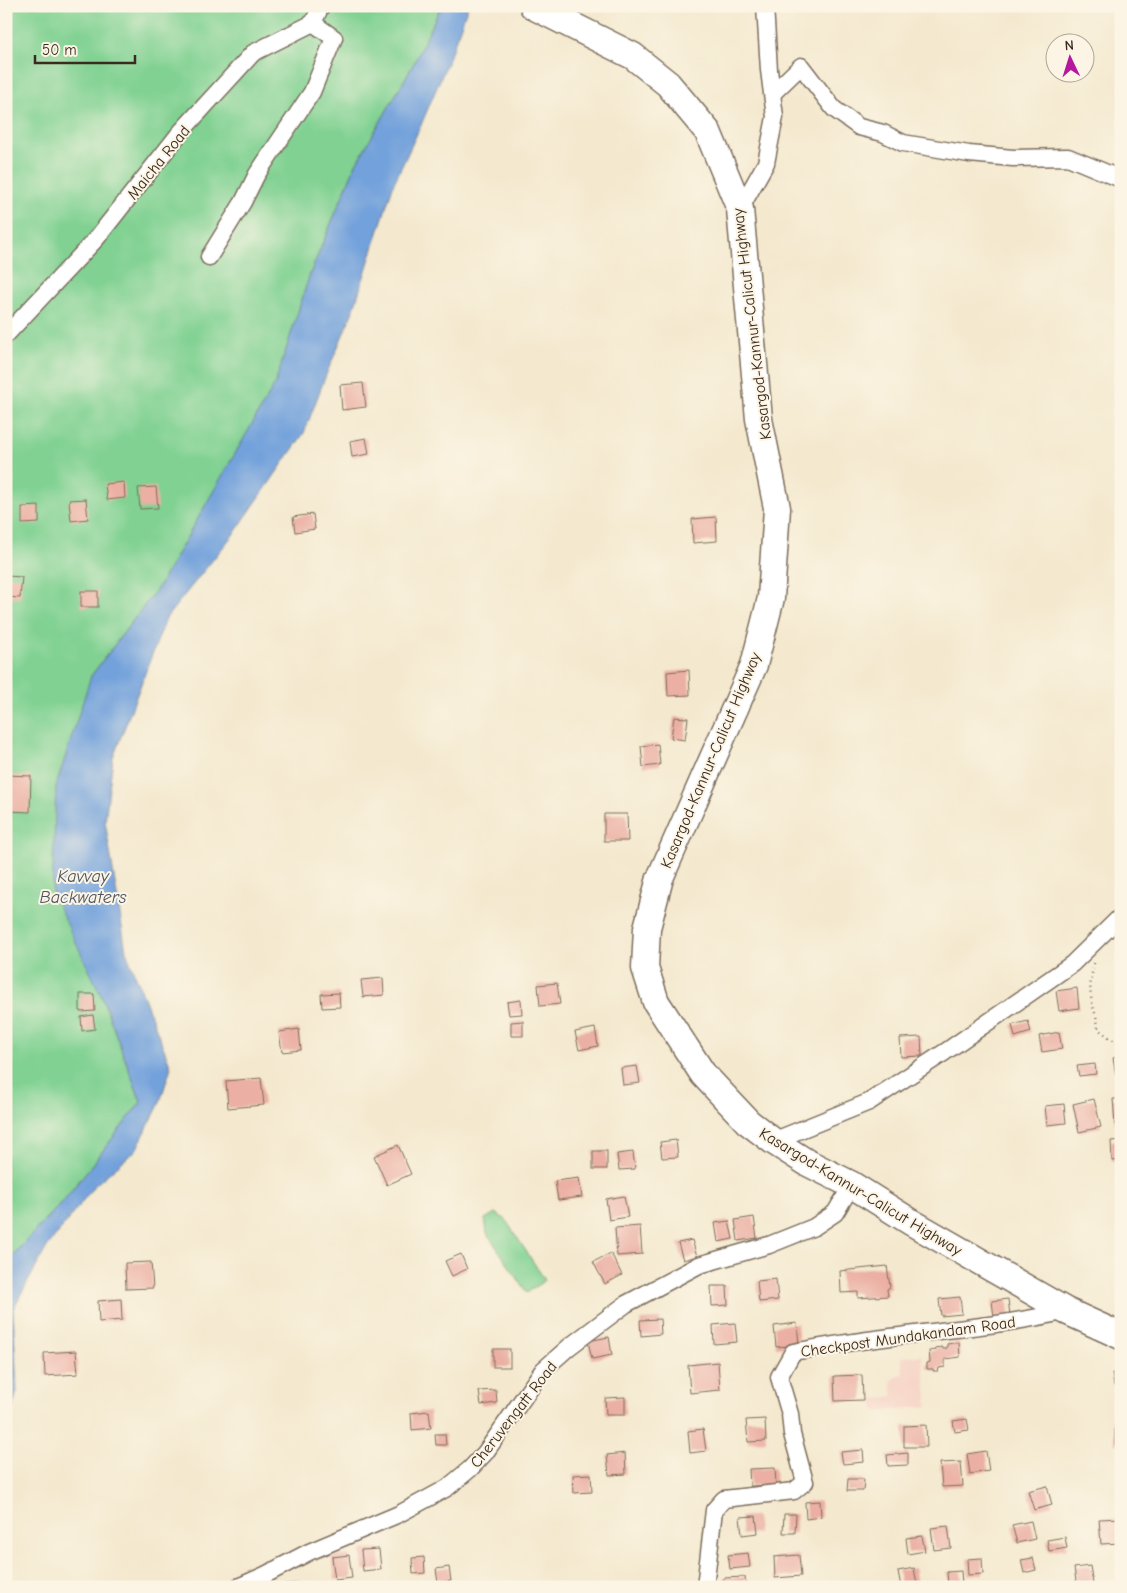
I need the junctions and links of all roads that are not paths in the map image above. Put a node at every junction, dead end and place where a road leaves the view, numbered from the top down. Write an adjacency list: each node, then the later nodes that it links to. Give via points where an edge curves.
1 (321, 6): 4 (street)
2 (533, 6): 7 (highway, Kasargod-Kannur-Calicut Highway, via 633,56 668,84 708,132)
3 (765, 6): 5 (street)
4 (313, 22): 8 (street, via 334,38 312,92 257,174 244,202); 9 (street, Maicha Road, via 253,53 179,134 96,239)
5 (773, 93): 6 (street, via 801,66 834,109 859,128 883,133 903,143 969,154 1013,158 1068,156); 7 (street, via 775,117 766,163)
6 (1121, 179)
7 (740, 209): 11 (highway, Kasargod-Kannur-Calicut Highway, via 759,419 777,508 771,598 754,664 660,878 647,928 645,968 656,1002 703,1074 748,1122)
8 (209, 257)
9 (6, 335)
10 (1121, 916): 11 (street, via 1072,964 869,1102)
11 (773, 1141): 12 (highway, Kasargod-Kannur-Calicut Highway)
12 (852, 1185): 13 (highway, Kasargod-Kannur-Calicut Highway); 15 (street, Cheruvengatt Road, via 835,1213 814,1227 769,1245 699,1265 626,1304 543,1370 480,1458 447,1488 399,1514 317,1548)
13 (1066, 1311): 14 (highway, Kasargod-Kannur-Calicut Highway); 16 (street, Checkpost Mundakandam Road, via 1001,1324 891,1336 793,1352 779,1377 805,1482 794,1491 724,1499 717,1505)
14 (1121, 1336)
15 (238, 1587)
16 (705, 1587)

